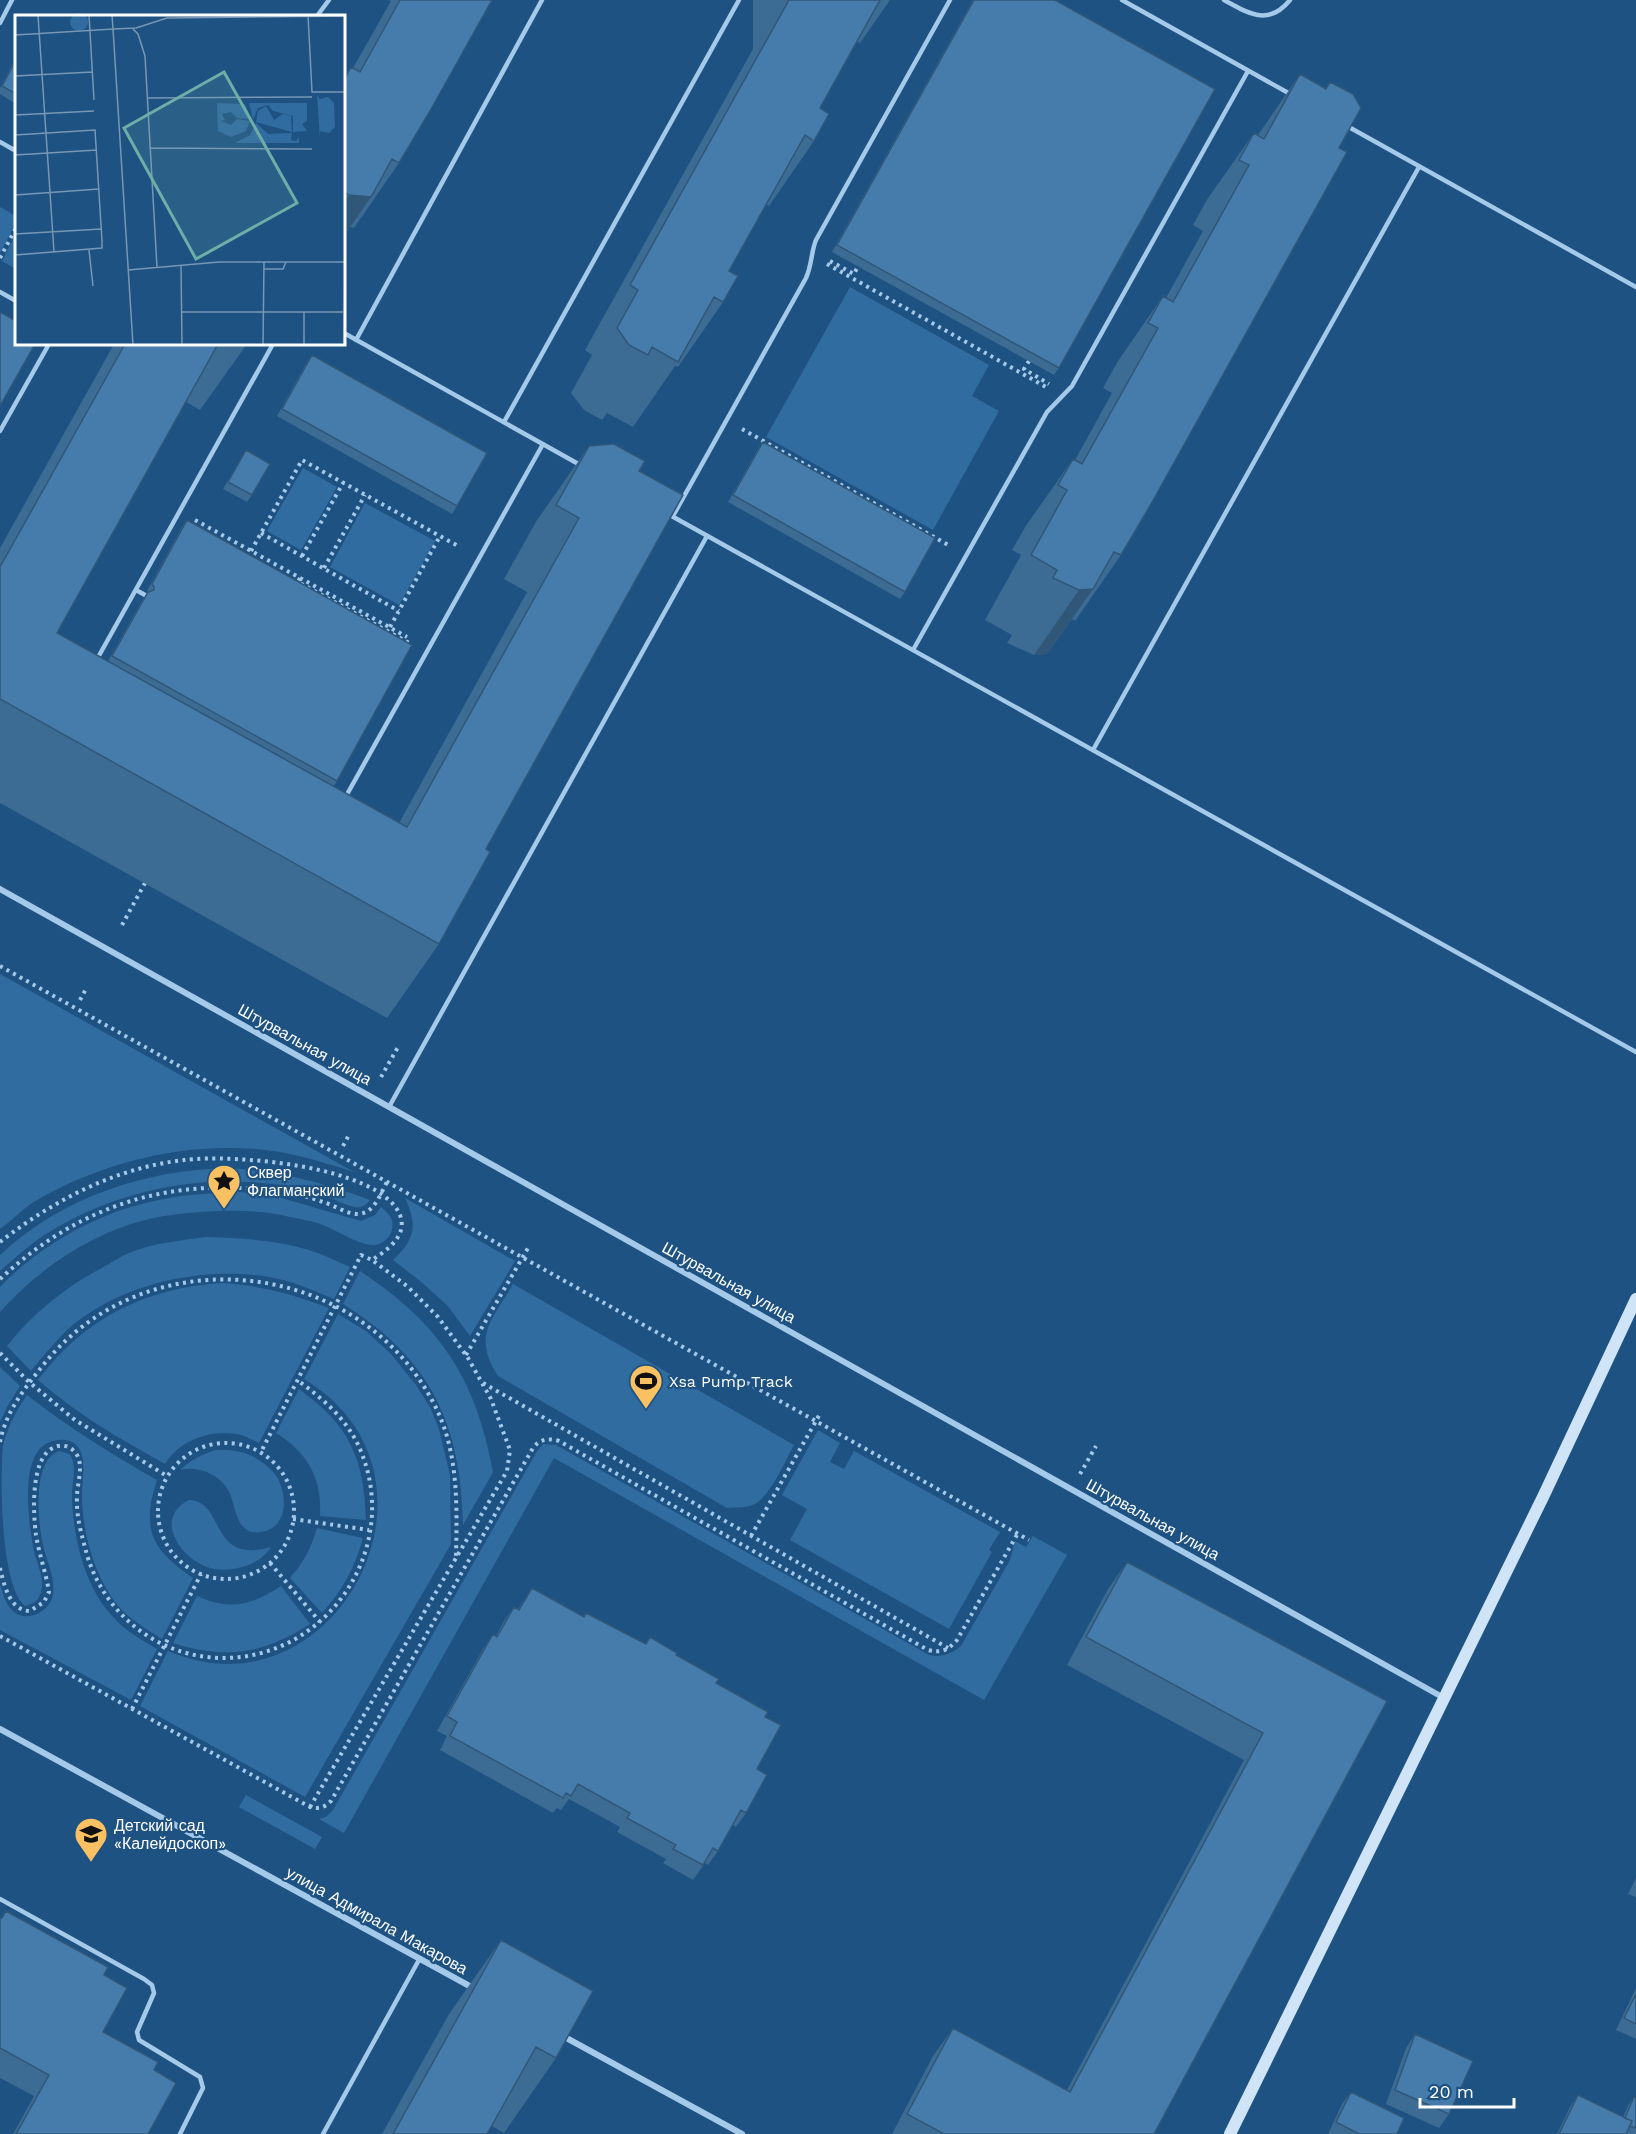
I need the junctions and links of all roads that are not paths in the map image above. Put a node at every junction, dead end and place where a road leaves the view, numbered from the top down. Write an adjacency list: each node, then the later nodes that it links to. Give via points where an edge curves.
1 (12, 0): 10 (lane)
2 (329, 0): 9 (lane)
3 (542, 0): 21 (lane)
4 (739, 0): 24 (lane)
5 (950, 0): 29 (lane, via 816,240 806,278)
6 (1122, 0): 11 (lane)
7 (1224, 0): 8 (lane, via 1253,16 1268,15 1284,8)
8 (1290, 0)
9 (318, 15)
10 (0, 23)
11 (1248, 71): 12 (lane); 33 (lane, via 1072,386 1047,412)
12 (1299, 99)
13 (1339, 122): 16 (lane)
14 (0, 142): 15 (lane)
15 (15, 150)
16 (1419, 167): 17 (lane); 35 (lane)
17 (1636, 287)
18 (2, 293): 19 (lane)
19 (0, 302)
20 (345, 334): 21 (lane)
21 (356, 340): 24 (lane)
22 (48, 345): 25 (lane)
23 (272, 345): 31 (lane)
24 (504, 422): 26 (lane)
25 (0, 431)
26 (543, 444): 27 (lane); 36 (lane)
27 (593, 472)
28 (663, 511): 29 (lane)
29 (673, 516): 30 (lane)
30 (707, 536): 33 (lane); 39 (lane)
31 (136, 590): 32 (lane); 34 (lane)
32 (145, 595)
33 (913, 650): 35 (lane)
34 (92, 669)
35 (1094, 750): 38 (lane)
36 (341, 805)
37 (0, 889): 39 (street, Штурвальная улица)
38 (1636, 1052)
39 (389, 1107): 41 (street, Штурвальная улица)
40 (1636, 1299): 41 (street)
41 (1444, 1698): 50 (street)
42 (0, 1729): 44 (street, улица Адмирала Макарова)
43 (0, 1899): 47 (lane, via 152,1985 154,1993 139,2024 139,2040 200,2077 203,2088)
44 (420, 1958): 45 (street, улица Адмирала Макарова); 48 (lane)
45 (482, 1992)
46 (555, 2032): 49 (street)
47 (180, 2134)
48 (323, 2134)
49 (742, 2134)
50 (1230, 2134)

